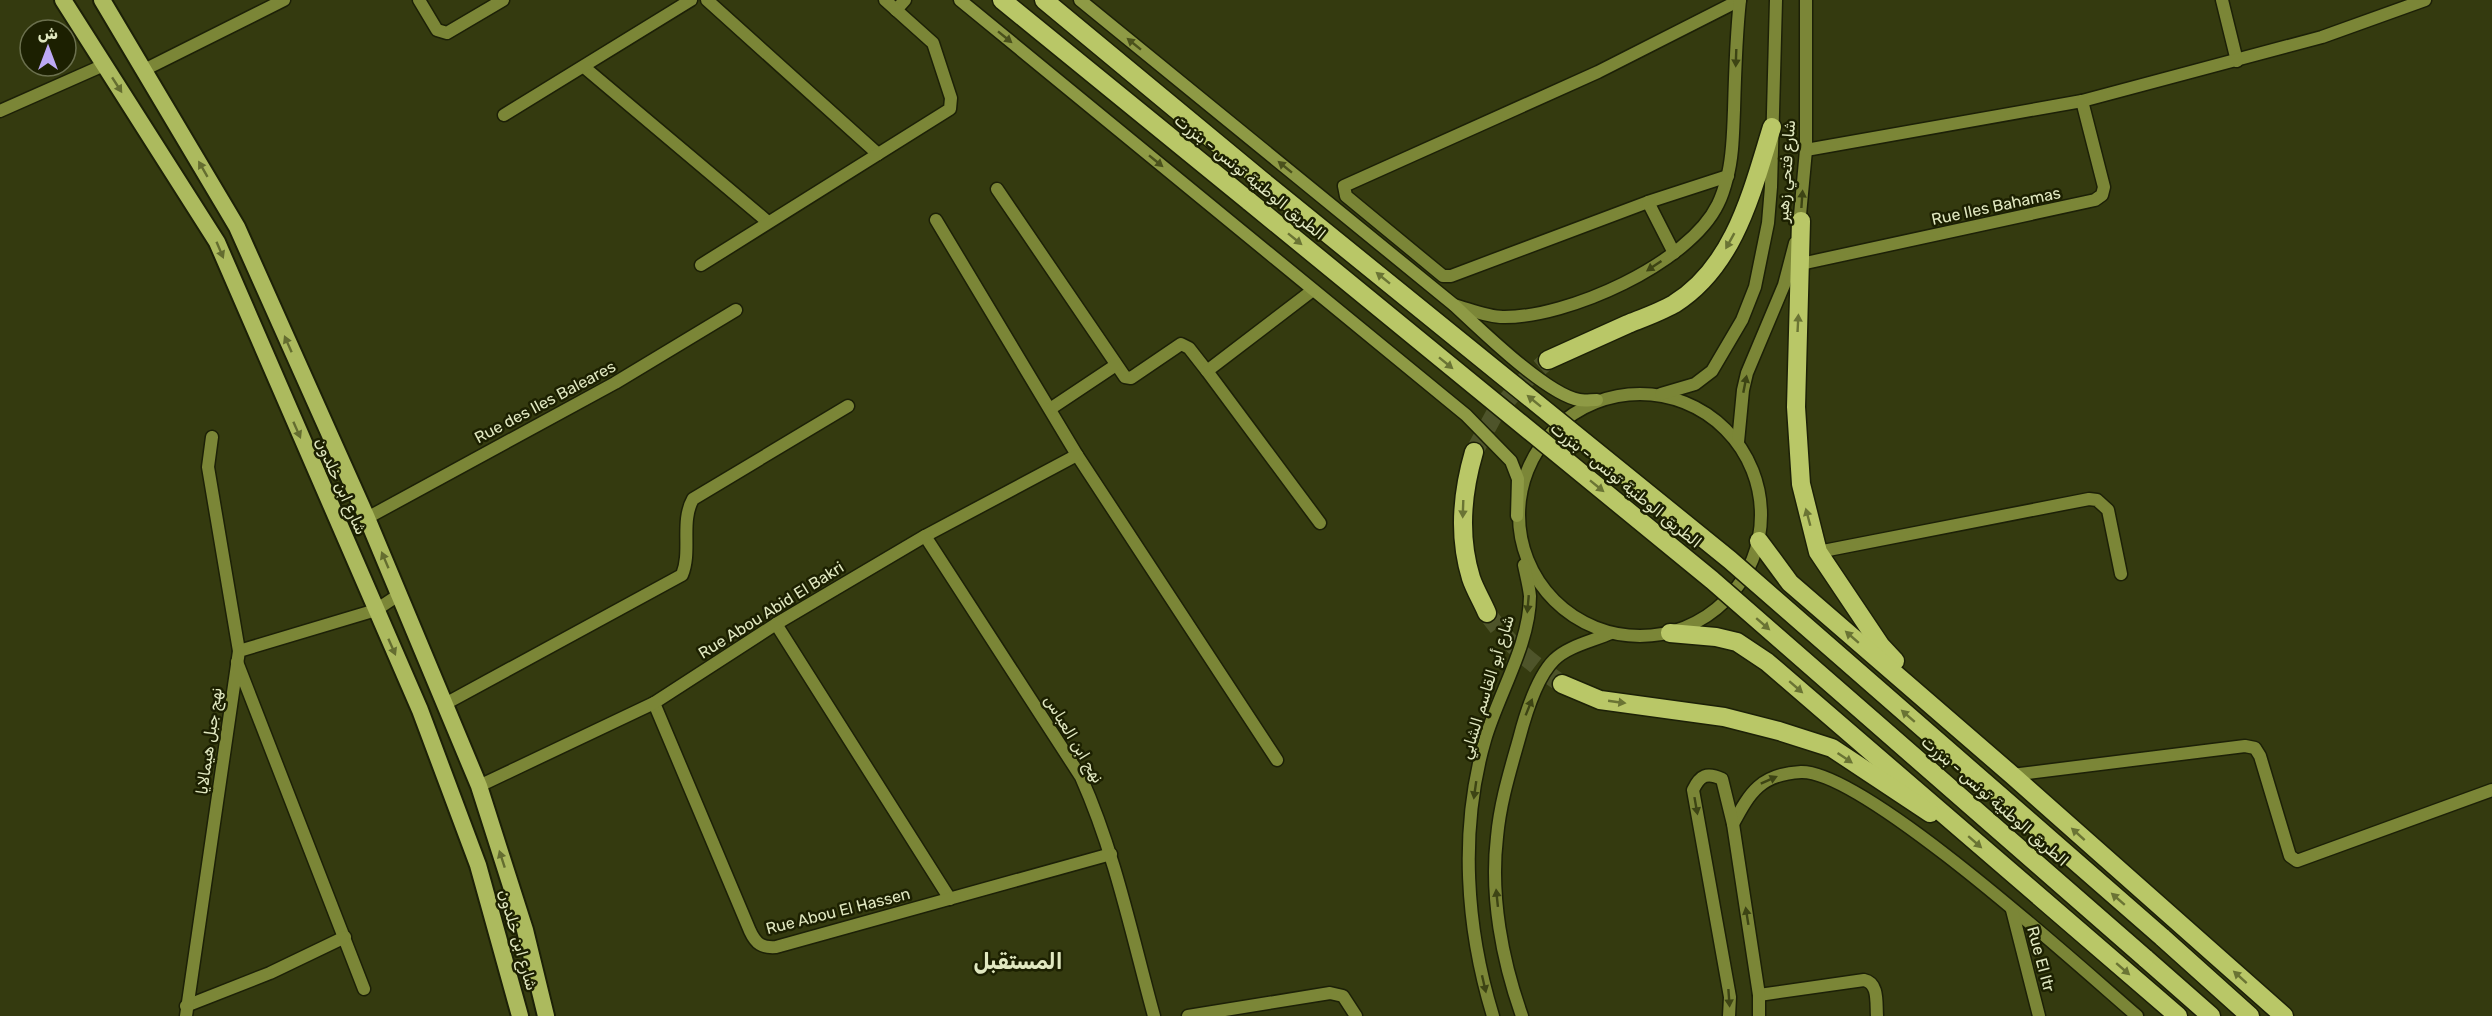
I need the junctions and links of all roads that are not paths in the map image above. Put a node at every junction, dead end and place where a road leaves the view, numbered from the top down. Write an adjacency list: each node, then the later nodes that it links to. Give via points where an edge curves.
1 (63, 0): 22 (highway, شارع ابن خلدون)
2 (102, 0): 24 (highway, شارع ابن خلدون)
3 (284, 0): 24 (street)
4 (419, 0): 5 (street, via 442,33)
5 (503, 0)
6 (691, 0): 23 (street)
7 (707, 0): 30 (street)
8 (885, 0): 20 (street)
9 (905, 0): 20 (street)
10 (960, 0): 40 (main road, one-way to 40)
11 (1002, 0): 99 (highway, الطريق الوطنية تونس - بنزرت, one-way to 99, bridge, via 1712,580)
12 (1044, 0): 100 (highway, الطريق الوطنية تونس - بنزرت, one-way to 12, bridge, via 1730,560)
13 (1080, 0): 41 (main road, one-way to 13)
14 (1740, 0): 31 (street, one-way to 31); 33 (street, via 1598,72 1344,186 1346,196 1443,276 1460,274)
15 (1776, 0): 28 (street, شارع فتحي زهير)
16 (1806, 0): 29 (street, شارع فتحي زهير)
17 (2222, 0): 21 (street)
18 (2425, 0): 19 (street)
19 (2398, 4): 21 (street, via 2322,37)
20 (896, 10): 30 (street, via 933,43 952,105 946,114)
21 (2237, 61): 25 (street)
22 (104, 65): 26 (street); 63 (highway, شارع ابن خلدون, one-way to 63, via 217,242)
23 (584, 67): 27 (street); 36 (street)
24 (144, 70): 55 (highway, شارع ابن خلدون, one-way to 24, via 237,228)
25 (2082, 101): 29 (street); 38 (street, Rue Iles Bahamas, via 2104,187 2095,200)
26 (0, 111)
27 (504, 115)
28 (1772, 128): 43 (highway, one-way to 43, via 1732,239 1699,284 1674,303); 46 (street, شارع فتحي زهير, via 1768,223 1755,287 1742,320 1712,371 1695,384)
29 (1806, 150): 35 (street, شارع فتحي زهير, one-way to 29)
30 (878, 154): 36 (street)
31 (1728, 176): 33 (street); 37 (street, via 1717,205)
32 (997, 189): 44 (street)
33 (1648, 202): 37 (street)
34 (936, 220): 49 (street)
35 (1801, 221): 38 (highway); 51 (street, شارع فتحي زهير, one-way to 35, via 1747,373 1784,285)
36 (768, 222): 39 (street)
37 (1674, 253): 41 (street, one-way to 41, via 1638,277 1541,313 1501,317)
38 (1801, 264): 60 (highway, one-way to 38, via 1801,484 1797,444)
39 (701, 265)
40 (1313, 290): 45 (street); 54 (main road, via 1466,415 1511,461 1518,479)
41 (1454, 306): 47 (main road, via 1557,391 1578,400)
42 (736, 310): 55 (street, Rue des Iles Baleares, via 615,383)
43 (1548, 360)
44 (1116, 365): 45 (street, via 1125,377 1131,378 1181,344); 49 (street)
45 (1207, 371): 56 (street)
46 (1660, 394): 47 (street, via 1628,393); 51 (street, via 1690,403 1717,420)
47 (1597, 400): 54 (street, via 1564,418 1539,445 1522,479)
48 (848, 406): 71 (street, via 693,499 687,516 686,566 682,575)
49 (1050, 410): 53 (street)
50 (212, 437): 68 (street, via 208,467)
51 (1738, 442): 58 (street, via 1760,489)
52 (1474, 452): 64 (highway, one-way to 64, via 1464,486 1462,529 1471,578)
53 (1077, 455): 57 (street, Rue Abou Abid El Bakri); 73 (street)
54 (1517, 516): 59 (street)
55 (367, 518): 62 (highway, شارع ابن خلدون, one-way to 55)
56 (1320, 523)
57 (925, 536): 65 (street, Rue Abou Abid El Bakri); 79 (street, نهج ابن العباس, via 1081,777)
58 (1759, 542): 67 (street, via 1746,575 1724,603 1695,623); 72 (highway, one-way to 58, via 1790,583)
59 (1521, 546): 66 (street, via 1534,576 1554,602 1581,621); 91 (street, شارع أبو القاسم الشابي, one-way to 91, via 1530,596 1525,629 1485,740 1474,794 1471,835 1470,913)
60 (1818, 552): 61 (street, via 2089,499 2097,500 2108,510); 72 (highway, via 1881,646)
61 (2121, 574)
62 (400, 594): 63 (street); 71 (highway, شارع ابن خلدون)
63 (376, 610): 68 (street); 86 (highway, شارع ابن خلدون, one-way to 86, via 456,802 478,865)
64 (1487, 613)
65 (776, 624): 70 (street, Rue Abou Abid El Bakri); 80 (street)
66 (1611, 633): 67 (street); 92 (street, one-way to 66, via 1507,970 1495,878 1503,796 1528,708 1552,662 1562,653)
67 (1670, 633): 77 (highway, one-way to 77, via 1737,642 1767,662)
68 (238, 656): 82 (street); 85 (street, نهج جبل هيمالايا)
69 (1562, 684): 77 (highway, one-way to 77, via 1600,700 1724,717 1832,748 1926,812)
70 (654, 703): 75 (street, Rue Abou Abid El Bakri); 80 (street, Rue Abou El Hassen, via 750,932 764,948)
71 (445, 704): 75 (highway, شارع ابن خلدون)
72 (1978, 747): 74 (highway)
73 (1277, 760)
74 (2012, 775): 76 (street, via 2245,746 2255,748 2290,856 2297,861); 101 (highway, one-way to 74)
75 (479, 786): 87 (highway, شارع ابن خلدون, one-way to 75, via 525,930)
76 (2491, 794)
77 (1950, 820): 98 (highway, one-way to 98)
78 (1734, 824): 81 (street, one-way to 81, via 1748,796 1761,783 1802,772 1826,777 1899,819); 84 (street, one-way to 78); 93 (street, one-way to 93, via 1722,779 1713,774 1698,779 1693,790 1730,997)
79 (1111, 854): 80 (street, Rue Abou El Hassen); 88 (street, نهج ابن العباس)
80 (950, 898)
81 (2012, 909): 96 (street, Rue El Itr); 97 (street)
82 (345, 937): 83 (street); 85 (street)
83 (364, 989)
84 (1759, 995): 94 (street); 95 (street, via 1870,981)
85 (186, 1011)
86 (520, 1016)
87 (546, 1016)
88 (1154, 1016)
89 (1188, 1016): 90 (street, via 1338,993)
90 (1356, 1016)
91 (1493, 1016)
92 (1522, 1016)
93 (1729, 1016)
94 (1759, 1016)
95 (1877, 1016)
96 (2039, 1016)
97 (2137, 1016)
98 (2178, 1016)
99 (2211, 1016)
100 (2250, 1016)
101 (2284, 1016)

